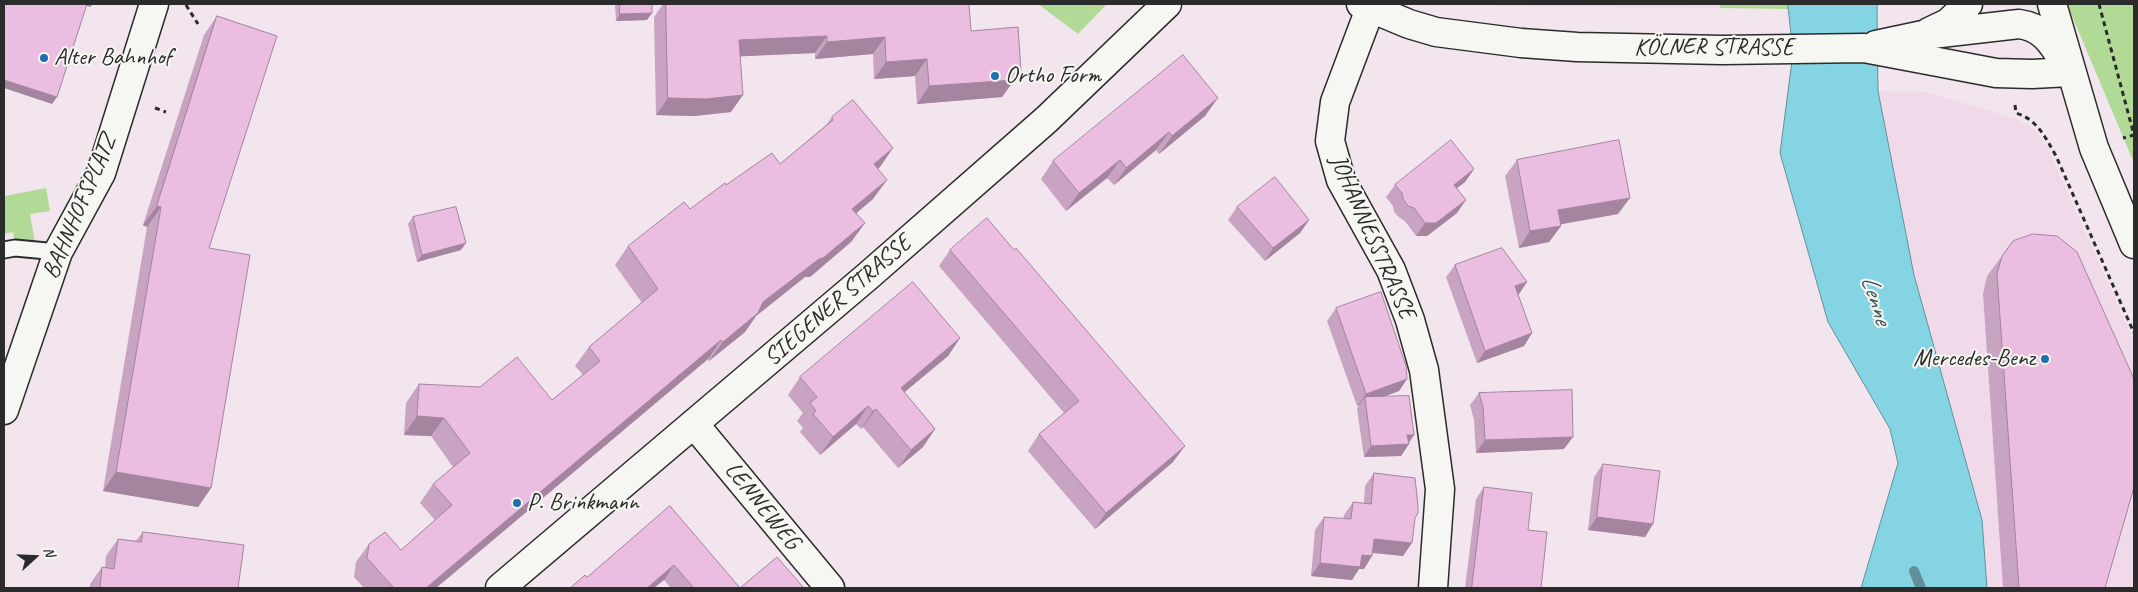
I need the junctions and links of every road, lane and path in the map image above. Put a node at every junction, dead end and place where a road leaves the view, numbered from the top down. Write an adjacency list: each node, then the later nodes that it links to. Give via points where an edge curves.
1 (154, 4): 16 (main road, BAHNHOFSPLATZ, via 101,173)
2 (186, 4): 8 (path)
3 (1167, 4): 19 (main road, SIEGENER STRASSE, via 1046,120)
4 (1968, 4): 9 (main road, via 1948,23)
5 (2052, 4): 11 (main road)
6 (2099, 4): 13 (path, via 2134,135)
7 (1366, 6): 10 (main road, KÖLNER STRASSE, via 1436,32 1577,48); 22 (main road, JOHANNESSTRASSE, via 1335,102 1330,141 1342,180 1391,270 1424,370 1440,489)
8 (198, 24)
9 (1923, 35): 10 (main road); 11 (main road, via 2019,24 2032,26 2053,44)
10 (1864, 48): 12 (main road, KÖLNER STRASSE)
11 (2070, 72): 12 (main road, KÖLNER STRASSE); 13 (main road)
12 (2003, 74): 17 (path, via 2016,113 2027,116 2040,128 2056,156)
13 (2094, 148): 14 (main road)
14 (2134, 244)
15 (4, 250): 16 (lane)
16 (58, 252): 18 (main road, BAHNHOFSPLATZ)
17 (2134, 333)
18 (4, 410)
19 (694, 424): 20 (main road, SIEGENER STRASSE); 21 (main road, LENNEWEG)
20 (500, 588)
21 (830, 588)
22 (1433, 588)

